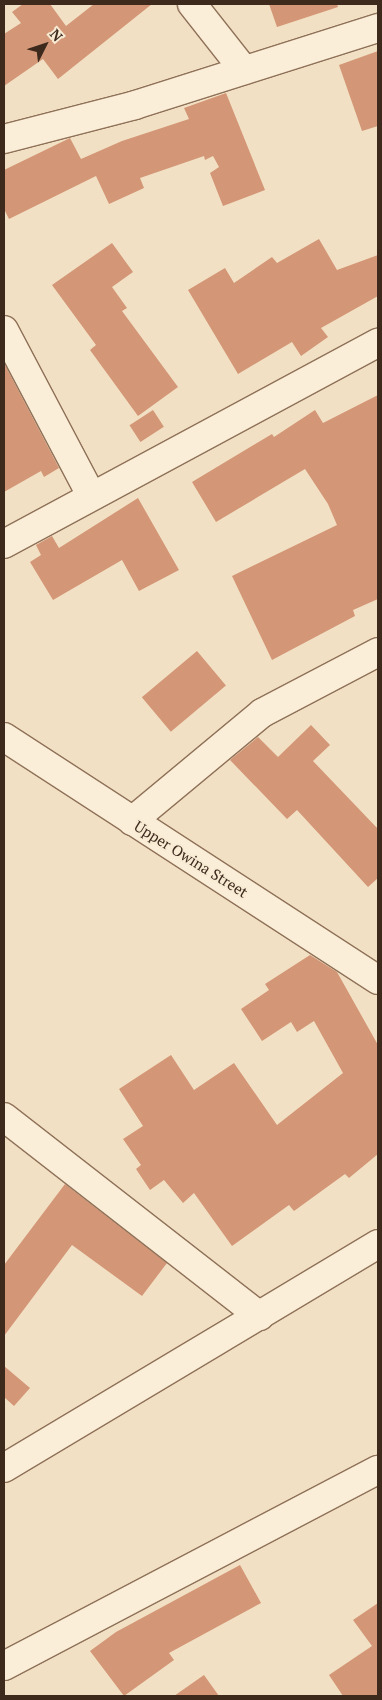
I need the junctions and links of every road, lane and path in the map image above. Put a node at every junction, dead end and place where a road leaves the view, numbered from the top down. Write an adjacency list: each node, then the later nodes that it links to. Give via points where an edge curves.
1 (192, 4): 3 (street)
2 (378, 28): 3 (street)
3 (244, 70): 4 (street, via 135,105)
4 (4, 139)
5 (4, 330): 7 (street)
6 (378, 342): 7 (street)
7 (91, 495): 8 (street)
8 (4, 544)
9 (378, 652): 11 (street, via 262,713)
10 (4, 737): 11 (street, Upper Owina Street)
11 (132, 822): 12 (street, Upper Owina Street)
12 (375, 973)
13 (4, 1117): 15 (street)
14 (374, 1255): 15 (street)
15 (260, 1316): 16 (street)
16 (4, 1468)
17 (378, 1470): 18 (street)
18 (4, 1666)

